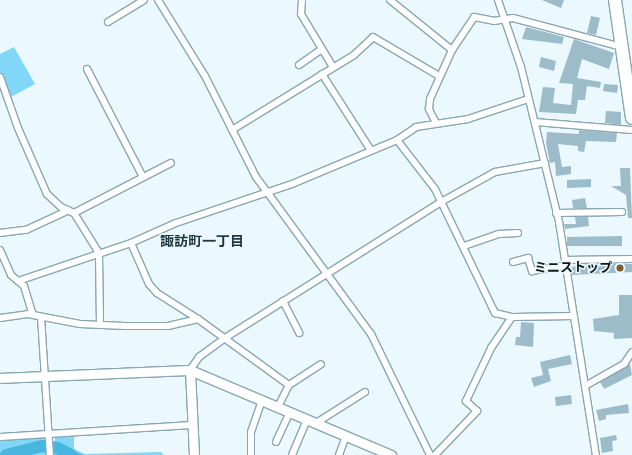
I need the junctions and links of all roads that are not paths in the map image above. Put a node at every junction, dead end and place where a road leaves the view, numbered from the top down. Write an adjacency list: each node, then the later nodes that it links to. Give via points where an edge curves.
1 (144, 0): 8 (street)
2 (158, 0): 22 (street, via 190,49)
3 (302, 0): 10 (street, via 301,14)
4 (390, 0): 11 (street)
5 (498, 0): 7 (street)
6 (615, 0): 9 (highway)
7 (503, 19): 9 (street, via 513,18); 11 (street, via 474,17); 18 (street)
8 (108, 22)
9 (622, 47): 19 (highway)
10 (322, 49): 12 (street); 13 (street)
11 (452, 50): 16 (street)
12 (299, 65)
13 (333, 67): 15 (street); 16 (street, via 354,55 373,37)
14 (87, 69): 28 (street)
15 (322, 74): 22 (street); 25 (street)
16 (439, 76): 21 (street, via 429,109)
17 (0, 77): 31 (street, via 42,184 53,201)
18 (528, 99): 20 (street); 21 (street, via 468,119)
19 (632, 118)
20 (535, 122): 23 (street); 26 (street)
21 (436, 123): 24 (street, via 416,127)
22 (232, 130): 29 (street)
23 (632, 130)
24 (397, 140): 25 (street); 30 (street, via 435,189)
25 (370, 150): 29 (street)
26 (545, 162): 30 (street, via 495,172); 33 (street)
27 (171, 163): 28 (street)
28 (143, 177): 31 (street)
29 (266, 192): 36 (street, via 159,230); 43 (street)
30 (441, 202): 37 (street); 43 (street)
31 (71, 212): 34 (street, via 26,230); 39 (street)
32 (622, 212): 33 (street)
33 (556, 213): 42 (street)
34 (0, 233)
35 (518, 233): 37 (street, via 499,234)
36 (131, 243): 39 (street); 51 (street, via 149,284 157,293)
37 (464, 246): 49 (street, via 490,306 495,313)
38 (0, 250): 44 (street, via 7,268)
39 (99, 253): 44 (street); 52 (street)
40 (632, 259): 42 (street)
41 (513, 262): 42 (street, via 528,258 532,271)
42 (566, 263): 47 (street)
43 (328, 272): 45 (street); 78 (street, via 371,334)
44 (18, 281): 46 (street, via 24,286)
45 (283, 301): 53 (street); 54 (street)
46 (33, 315): 48 (street); 50 (street, via 17,314)
47 (574, 316): 49 (street); 61 (street)
48 (41, 317): 52 (street); 58 (street)
49 (512, 317): 79 (street, via 491,348 466,401 477,411)
50 (0, 318)
51 (198, 319): 52 (street, via 168,326); 54 (street)
52 (100, 325)
53 (299, 333)
54 (224, 338): 57 (street, via 199,357); 60 (street)
55 (632, 352): 61 (street, via 624,364)
56 (321, 364): 60 (street)
57 (190, 370): 58 (street); 63 (street); 67 (street)
58 (46, 376): 59 (street); 68 (street)
59 (0, 378)
60 (289, 385): 64 (street)
61 (584, 386): 80 (street)
62 (365, 392): 66 (street)
63 (262, 400): 64 (street); 74 (street, via 251,432)
64 (278, 407): 65 (street)
65 (290, 412): 66 (street); 71 (street)
66 (311, 421): 70 (street); 75 (street)
67 (192, 425): 68 (street); 73 (street)
68 (49, 434): 69 (street); 72 (street)
69 (0, 436)
70 (346, 436): 76 (street); 77 (street)
71 (276, 442)
72 (50, 454)
73 (194, 455)
74 (251, 455)
75 (292, 455)
76 (339, 455)
77 (391, 455)
78 (430, 455)
79 (434, 455)
80 (596, 455)

